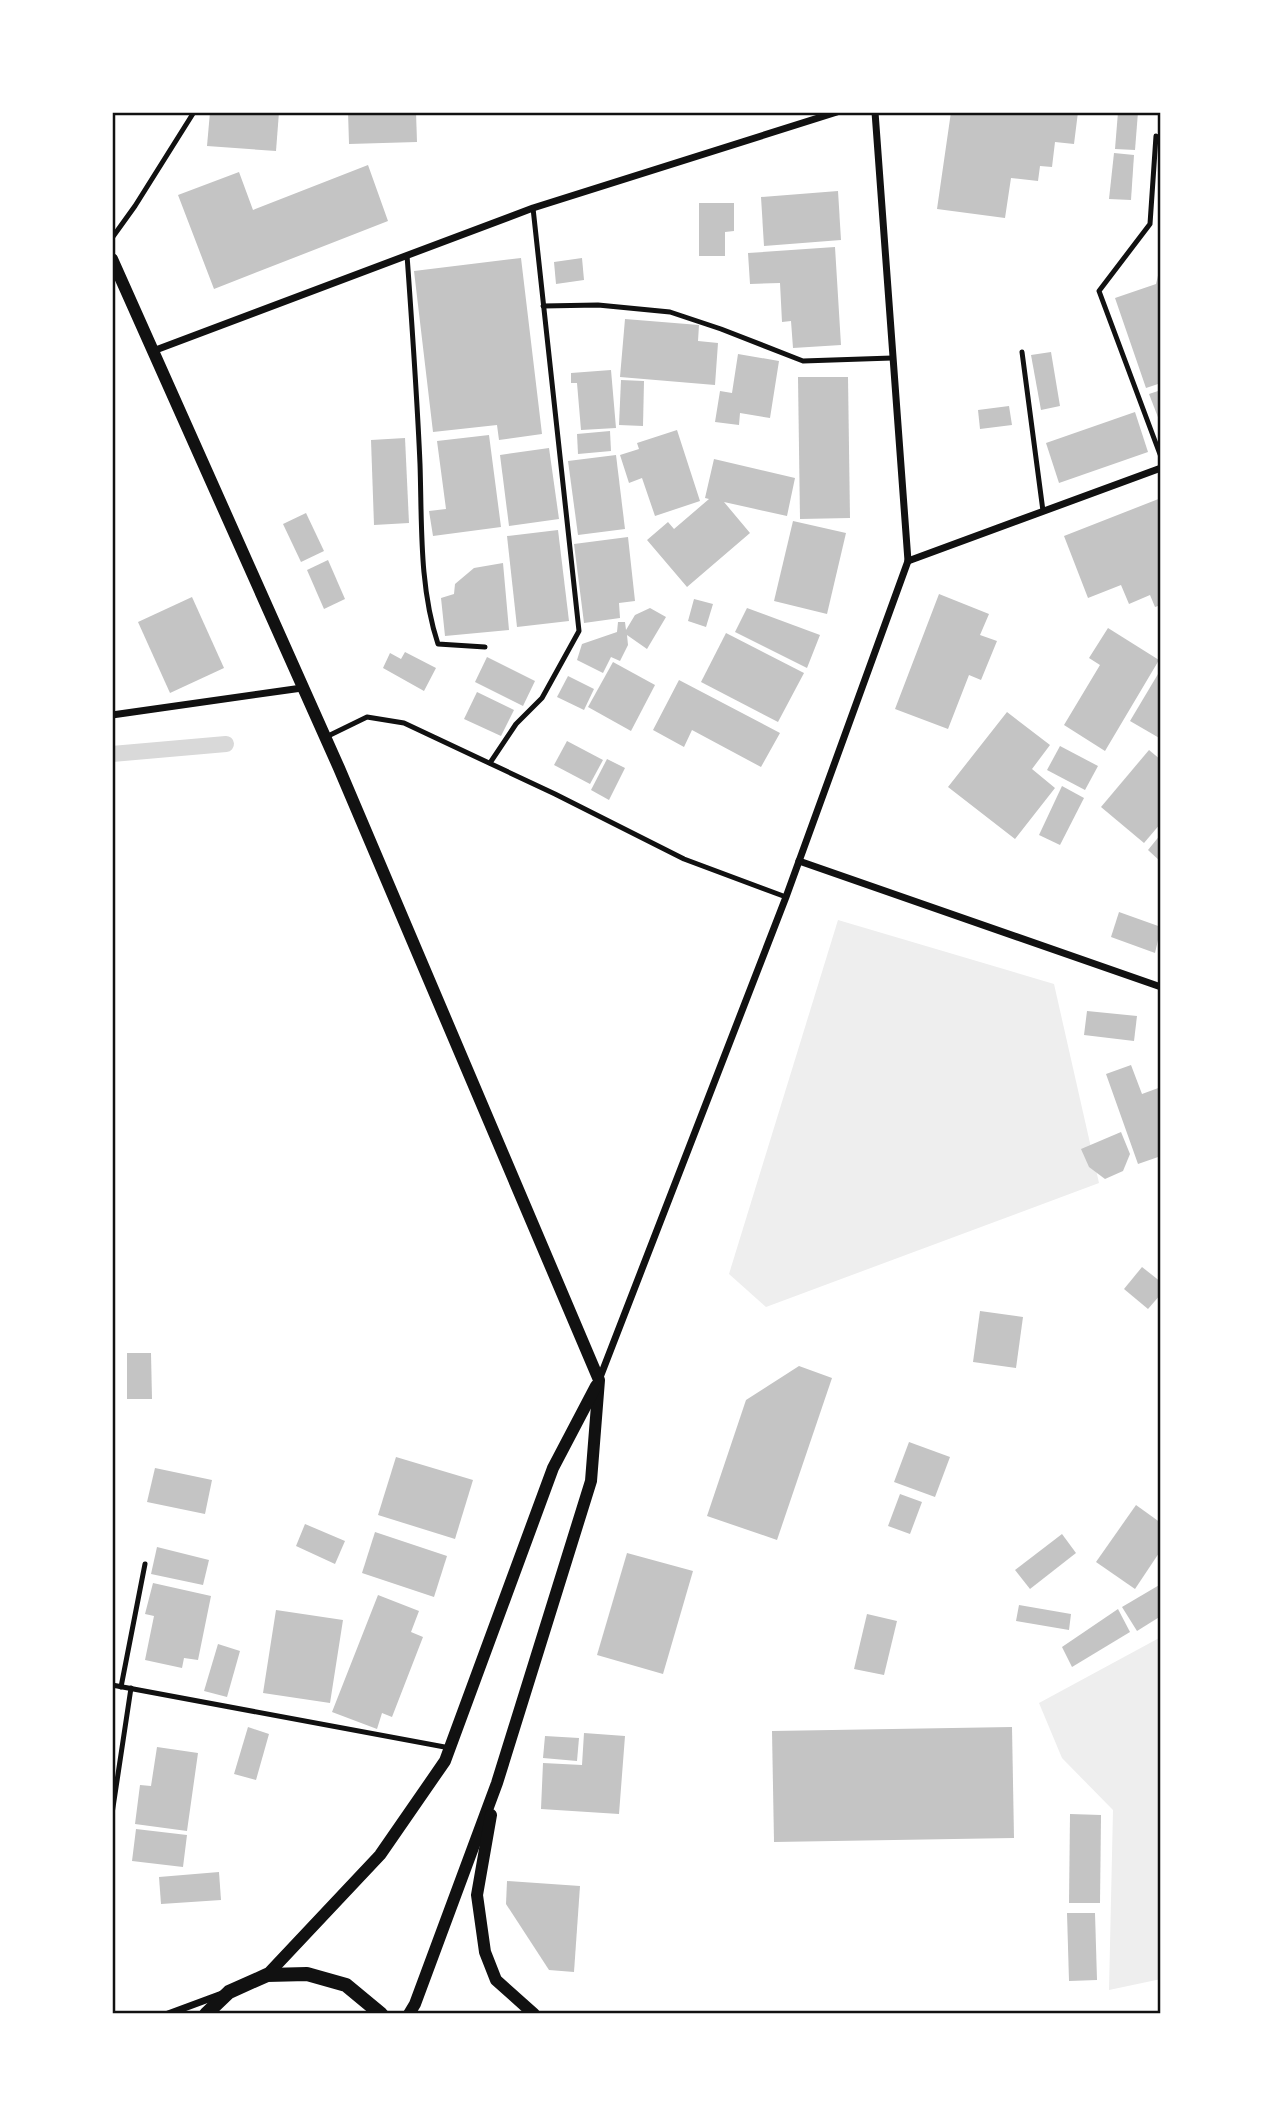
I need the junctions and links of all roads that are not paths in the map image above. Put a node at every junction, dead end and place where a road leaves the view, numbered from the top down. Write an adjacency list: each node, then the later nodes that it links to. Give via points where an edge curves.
1 (194, 112): 6 (lane)
2 (837, 112): 5 (street)
3 (875, 112): 12 (street)
4 (1156, 136): 13 (lane, via 1150,225 1099,291)
5 (533, 208): 7 (street); 9 (lane)
6 (112, 238)
7 (407, 255): 10 (street); 17 (lane, via 429,617 438,644)
8 (112, 259): 10 (street)
9 (543, 306): 12 (lane, via 598,305 670,312 803,361); 21 (lane, via 579,631 542,698 516,724)
10 (153, 351): 18 (street)
11 (1022, 352): 15 (lane)
12 (892, 358): 16 (street)
13 (1161, 457)
14 (1161, 468): 15 (street)
15 (1043, 511): 16 (street)
16 (908, 561): 22 (street)
17 (485, 648)
18 (302, 688): 19 (street); 20 (street)
19 (112, 715)
20 (325, 738): 21 (lane, via 368,717 404,723); 25 (street)
21 (490, 763): 23 (lane, via 684,859)
22 (799, 861): 23 (street); 24 (street)
23 (786, 897): 25 (street)
24 (1161, 987)
25 (599, 1380): 30 (street, via 553,1468); 31 (street, via 591,1481)
26 (145, 1564): 28 (lane)
27 (112, 1685): 28 (lane)
28 (121, 1686): 29 (lane)
29 (131, 1688): 30 (lane); 32 (lane)
30 (450, 1748): 33 (street, via 380,1855)
31 (497, 1783): 38 (street); 39 (street, via 477,1895 485,1952 496,1980)
32 (112, 1814)
33 (267, 1975): 34 (main road); 37 (main road, via 307,1973 346,1985)
34 (229, 1992): 35 (street); 36 (main road)
35 (168, 2014)
36 (206, 2014)
37 (382, 2014)
38 (408, 2014)
39 (534, 2014)

